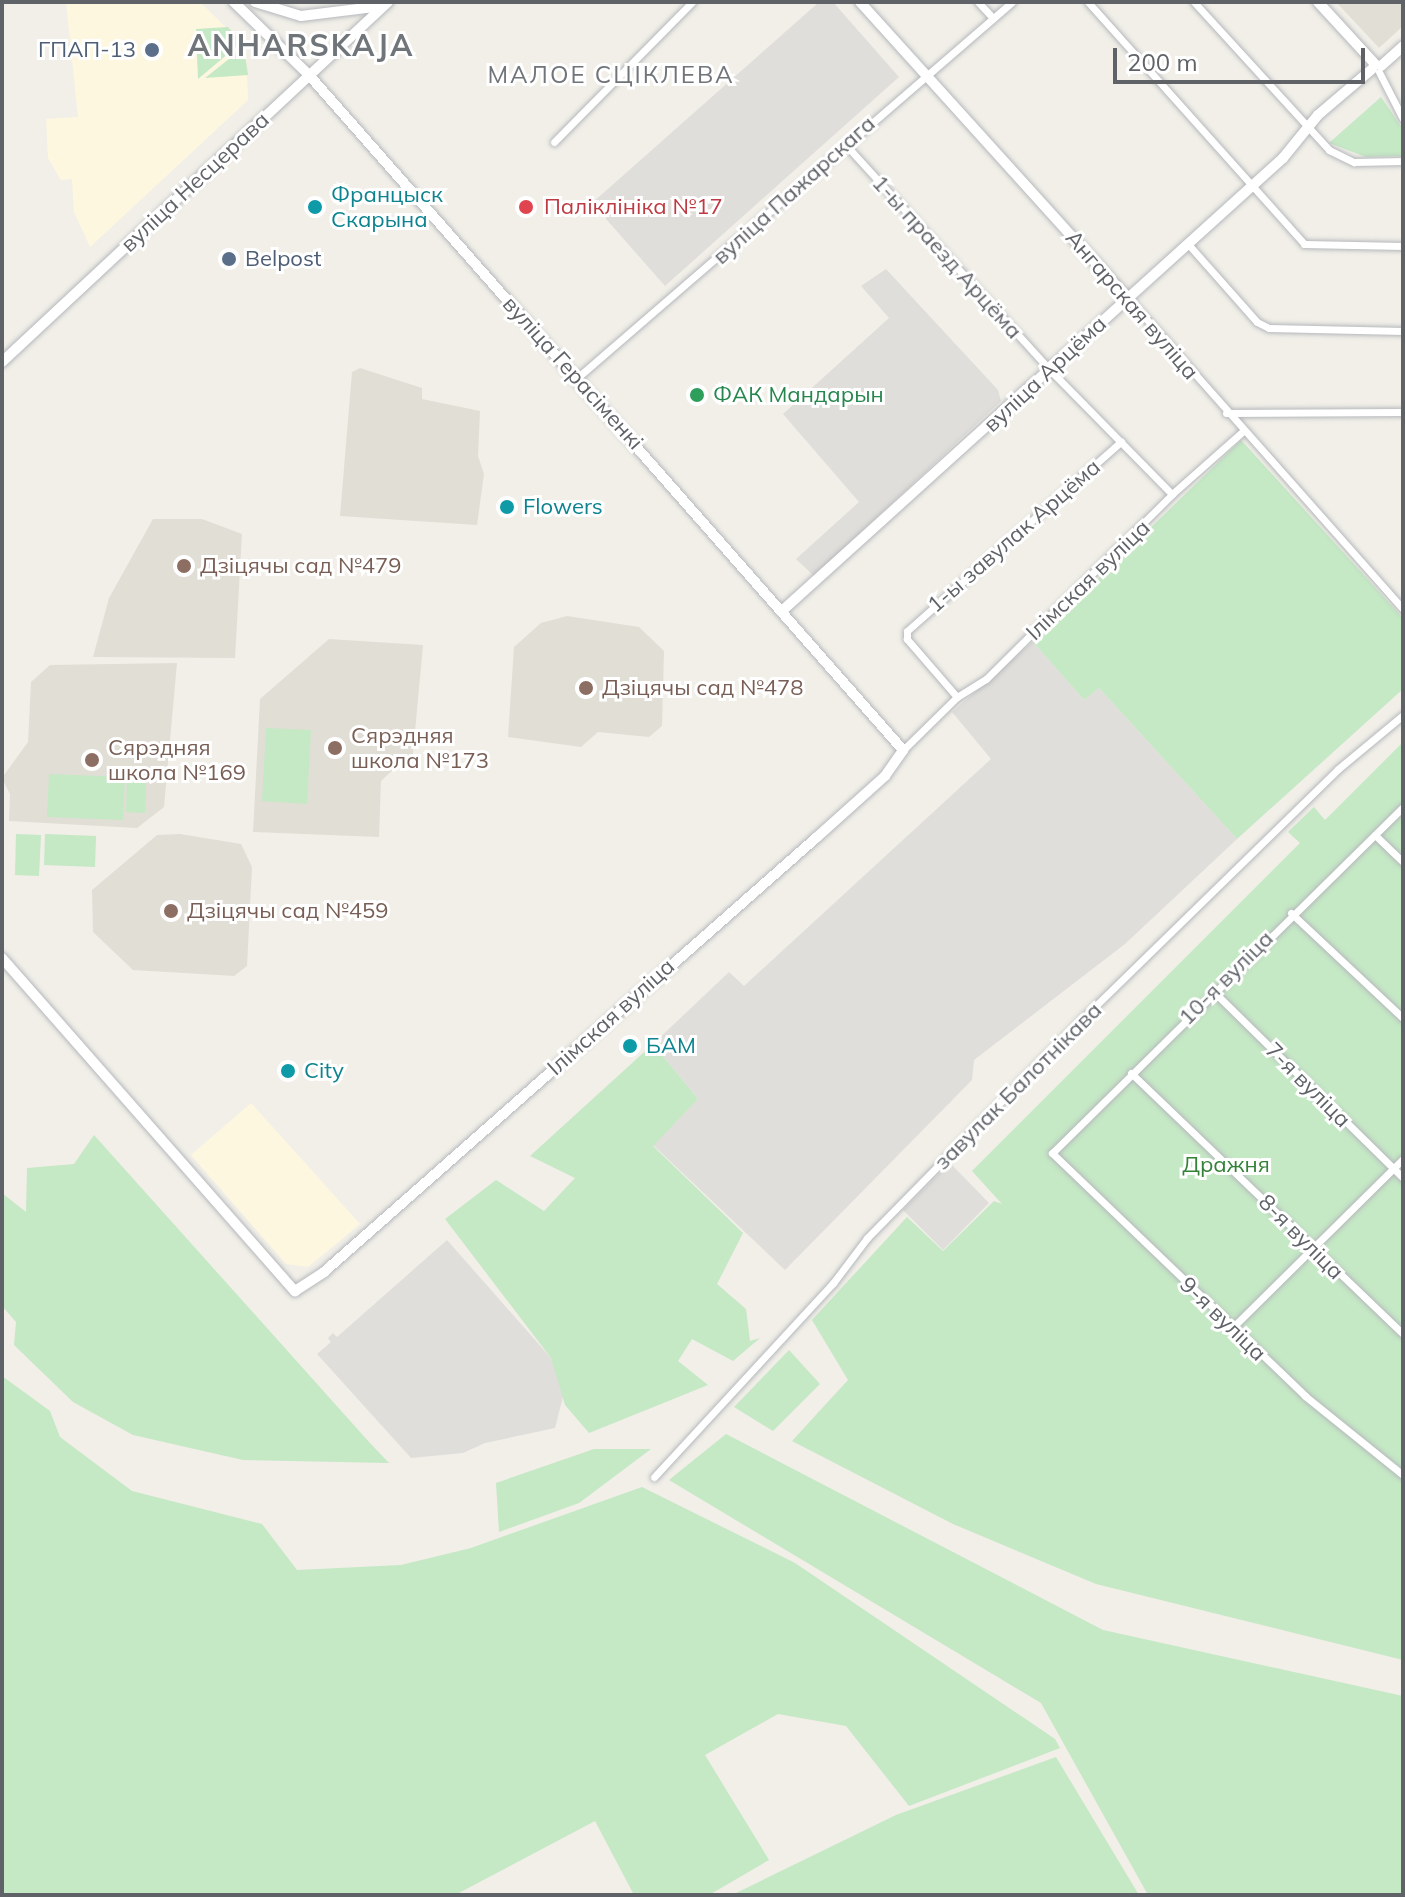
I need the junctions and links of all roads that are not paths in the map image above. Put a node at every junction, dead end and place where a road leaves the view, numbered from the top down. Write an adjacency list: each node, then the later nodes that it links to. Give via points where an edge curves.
1 (234, 2): 14 (street, вуліца Герасіменкі)
2 (255, 2): 10 (street, via 301,16)
3 (692, 2): 18 (street)
4 (860, 2): 15 (street, Ангарская вуліца)
5 (978, 2): 11 (street)
6 (1012, 2): 11 (street, вуліца Пажарскага)
7 (1088, 2): 21 (street)
8 (1194, 2): 17 (street)
9 (1318, 2): 13 (street)
10 (386, 4): 14 (street, вуліца Несцерава)
11 (993, 18): 15 (street, вуліца Пажарскага)
12 (1403, 46): 13 (street, вуліца Арцёма)
13 (1376, 68): 16 (street); 17 (street, вуліца Арцёма)
14 (309, 75): 26 (street, вуліца Несцерава); 28 (street, вуліца Герасіменкі)
15 (926, 75): 19 (street, вуліца Пажарскага); 24 (street, Ангарская вуліца)
16 (1403, 119)
17 (1307, 129): 20 (street, via 1346,159); 21 (street, вуліца Арцёма)
18 (554, 142)
19 (845, 144): 27 (street, 1-ы праезд Арцёма); 28 (street, вуліца Пажарскага)
20 (1403, 161)
21 (1250, 186): 22 (street, вуліца Арцёма); 23 (street, via 1304,244)
22 (1188, 244): 24 (street, вуліца Арцёма); 25 (street, via 1257,322 1269,328)
23 (1403, 246)
24 (1127, 297): 27 (street, вуліца Арцёма); 30 (street, Ангарская вуліца)
25 (1403, 331)
26 (2, 362)
27 (1050, 370): 32 (street, 1-ы завулак Арцёма); 35 (street, вуліца Арцёма)
28 (577, 378): 35 (street, вуліца Герасіменкі)
29 (1403, 412): 30 (street)
30 (1226, 413): 31 (street, Ангарская вуліца)
31 (1242, 432): 33 (street, Ілімская вуліца); 34 (street, Ангарская вуліца)
32 (1121, 442): 33 (street, 1-ы завулак Арцёма); 36 (street, 1-ы завулак Арцёма, via 907,631 907,639)
33 (1172, 494): 36 (street, Ілімская вуліца, via 986,679)
34 (1402, 608)
35 (783, 610): 38 (street, вуліца Герасіменкі)
36 (957, 697): 38 (street, Ілімская вуліца)
37 (1403, 715): 55 (street, завулак Балотнікава, via 1338,769 1081,1020 867,1238 833,1283)
38 (903, 750): 43 (street, Ілімская вуліца, via 885,776 816,838 324,1272 295,1291)
39 (1403, 807): 40 (street, 10-я вуліца)
40 (1375, 835): 41 (street); 42 (street, 10-я вуліца)
41 (1403, 862)
42 (1291, 913): 44 (street, 10-я вуліца); 45 (street)
43 (2, 958)
44 (1213, 991): 46 (street, 10-я вуліца); 49 (street, 7-я вуліца)
45 (1403, 1018)
46 (1131, 1073): 47 (street, 10-я вуліца); 51 (street, 8-я вуліца)
47 (1052, 1153): 52 (street, 9-я вуліца)
48 (1403, 1159): 49 (street)
49 (1393, 1169): 50 (street, 7-я вуліца); 51 (street)
50 (1403, 1178)
51 (1312, 1250): 52 (street); 53 (street, 8-я вуліца)
52 (1232, 1328): 54 (street, 9-я вуліца)
53 (1403, 1334)
54 (1403, 1475)
55 (654, 1477)

